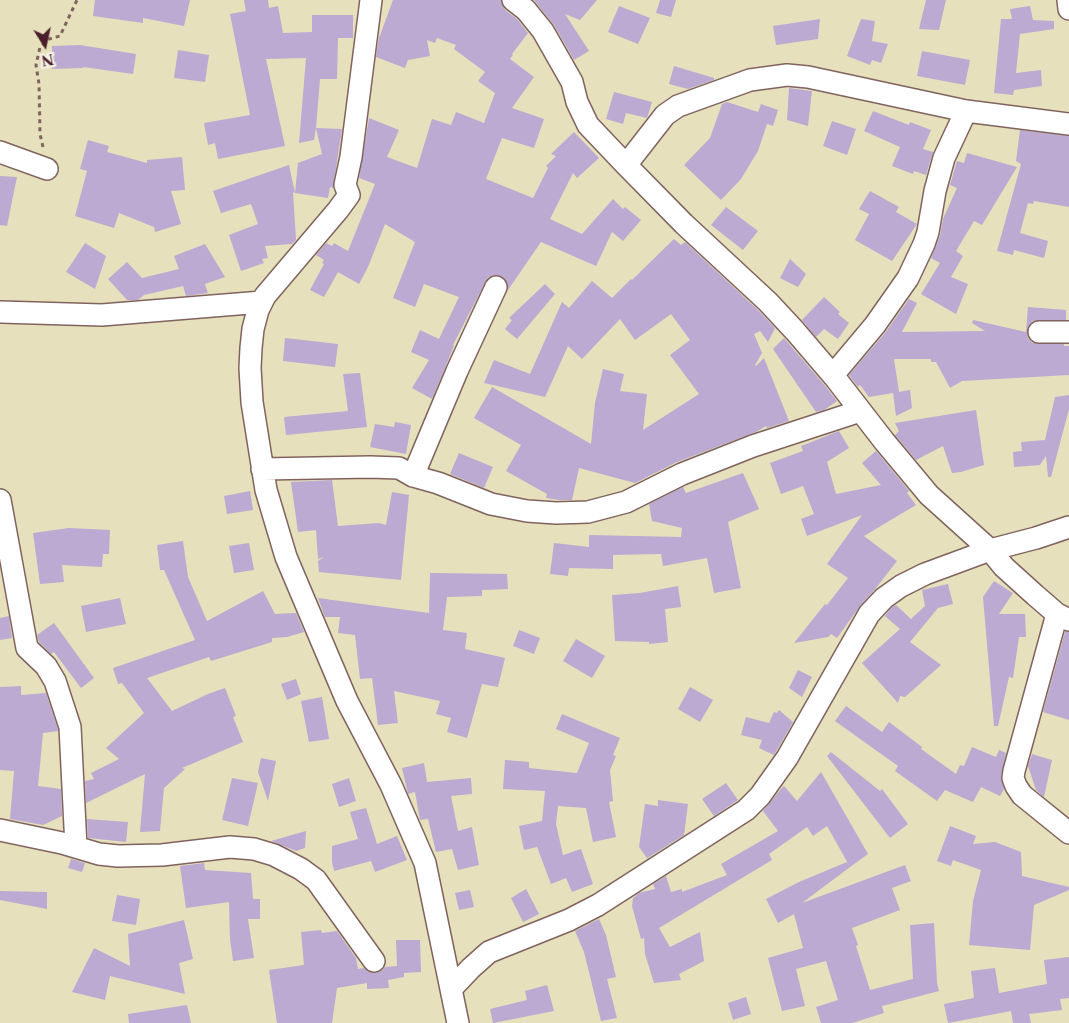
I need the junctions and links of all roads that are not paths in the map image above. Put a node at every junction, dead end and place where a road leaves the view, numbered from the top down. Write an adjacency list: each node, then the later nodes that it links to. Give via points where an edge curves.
1 (371, 0): 11 (street, via 351,157 344,185 349,195)
2 (513, 0): 8 (street, via 543,31 572,82 588,125)
3 (1068, 0): 4 (street)
4 (1069, 9)
5 (966, 111): 6 (street); 8 (street, via 808,77 787,75 750,80 678,106 665,115); 15 (street, via 944,158 928,232 908,278 875,325)
6 (1069, 124)
7 (0, 152): 9 (street)
8 (626, 165): 15 (street, via 768,302)
9 (47, 169)
10 (496, 287): 18 (street)
11 (262, 302): 12 (street, via 102,315); 17 (street, via 253,329 250,368)
12 (0, 312)
13 (1039, 332): 14 (street)
14 (1069, 332)
15 (833, 375): 16 (street)
16 (860, 411): 18 (street, via 752,446 682,474 626,502 588,512 527,511 491,504); 21 (street, via 929,495)
17 (262, 469): 18 (street, via 399,468); 27 (street, via 277,531 296,583 347,700 391,785 425,863)
18 (413, 476)
19 (0, 500): 25 (street, via 27,648 46,666 55,681 70,727)
20 (1069, 526): 21 (street)
21 (990, 550): 22 (street, via 1004,568); 27 (street, via 925,574 884,598 856,634 787,758 746,810 598,906 489,952)
22 (1063, 617): 24 (street, via 1013,778 1022,794)
23 (0, 830): 25 (street)
24 (1069, 833)
25 (76, 847): 26 (street, via 118,856 162,855 230,847 254,848 274,855 316,880)
26 (374, 961)
27 (452, 988): 28 (street)
28 (458, 1023)

